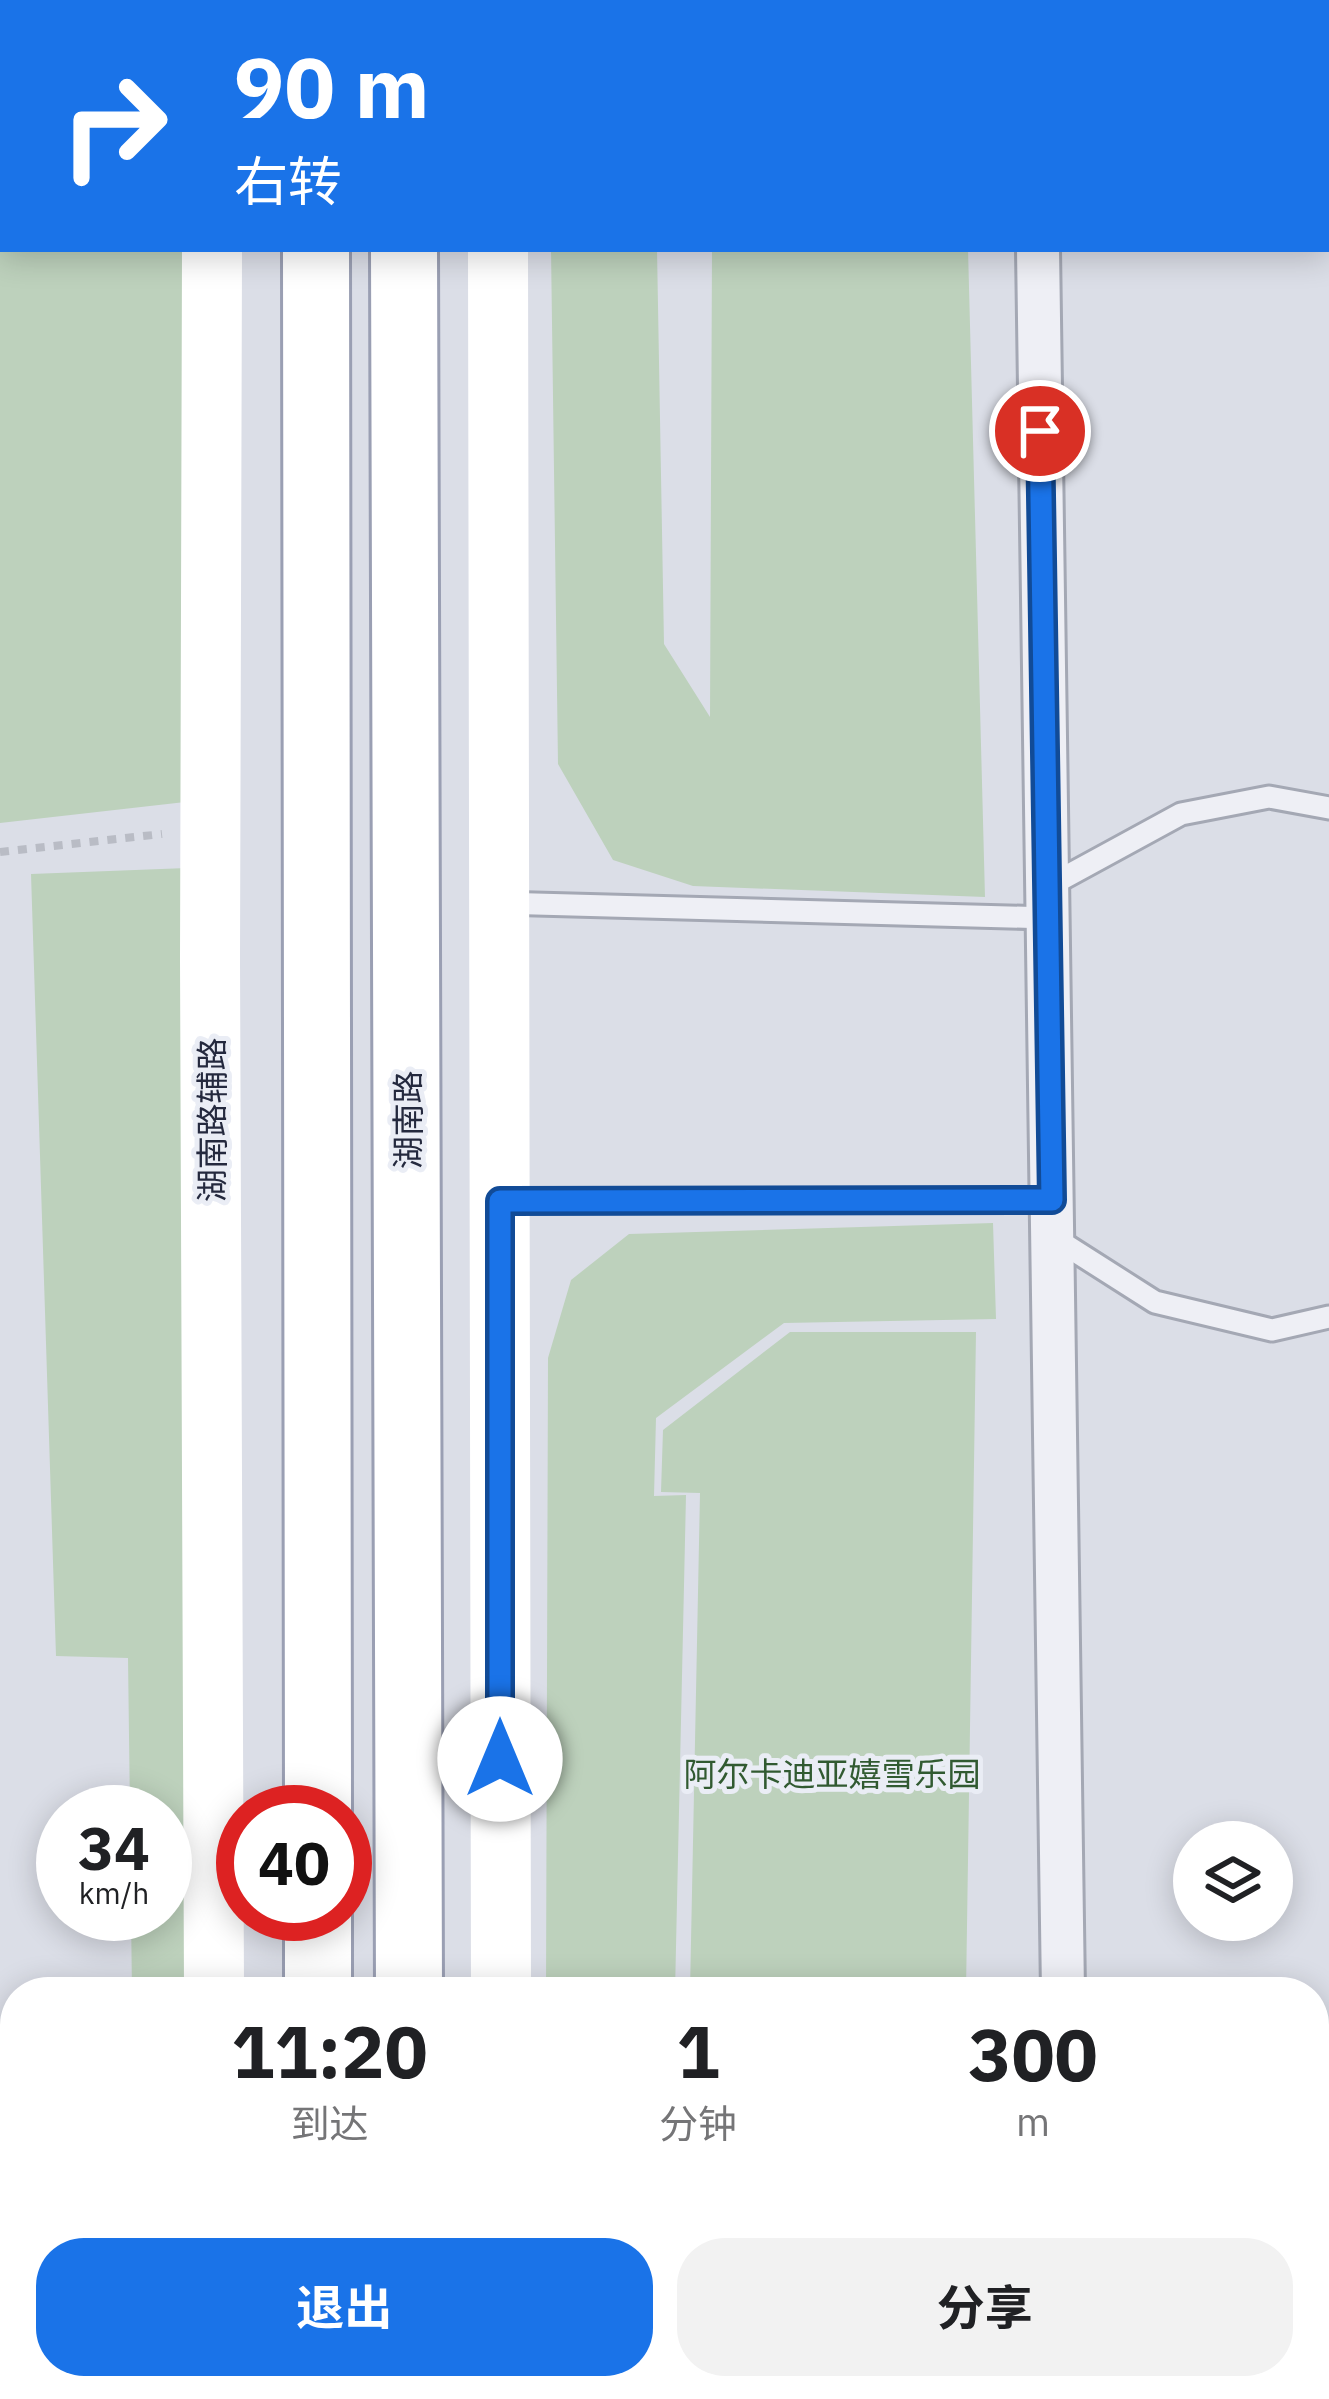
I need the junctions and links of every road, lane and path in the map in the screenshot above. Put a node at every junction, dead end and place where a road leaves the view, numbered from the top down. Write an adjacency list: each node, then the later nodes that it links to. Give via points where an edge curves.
1 (212, 252): 7 (street, 湖南路辅路)
2 (316, 252): 14 (main road)
3 (404, 252): 18 (main road, 湖南路)
4 (498, 252): 9 (street)
5 (1038, 252): 10 (street)
6 (1329, 808): 10 (lane, via 1269,797 1181,814)
7 (212, 828): 8 (path); 16 (street, 湖南路辅路)
8 (0, 852)
9 (499, 903): 10 (lane); 11 (street)
10 (1047, 903): 12 (street)
11 (500, 1201): 12 (lane); 19 (street)
12 (1052, 1219): 13 (lane, via 1155,1302 1272,1330); 20 (street)
13 (1329, 1317)
14 (318, 1785)
15 (318, 1941): 17 (main road)
16 (214, 1977)
17 (318, 1977)
18 (410, 1977)
19 (501, 1977)
20 (1063, 1977)

